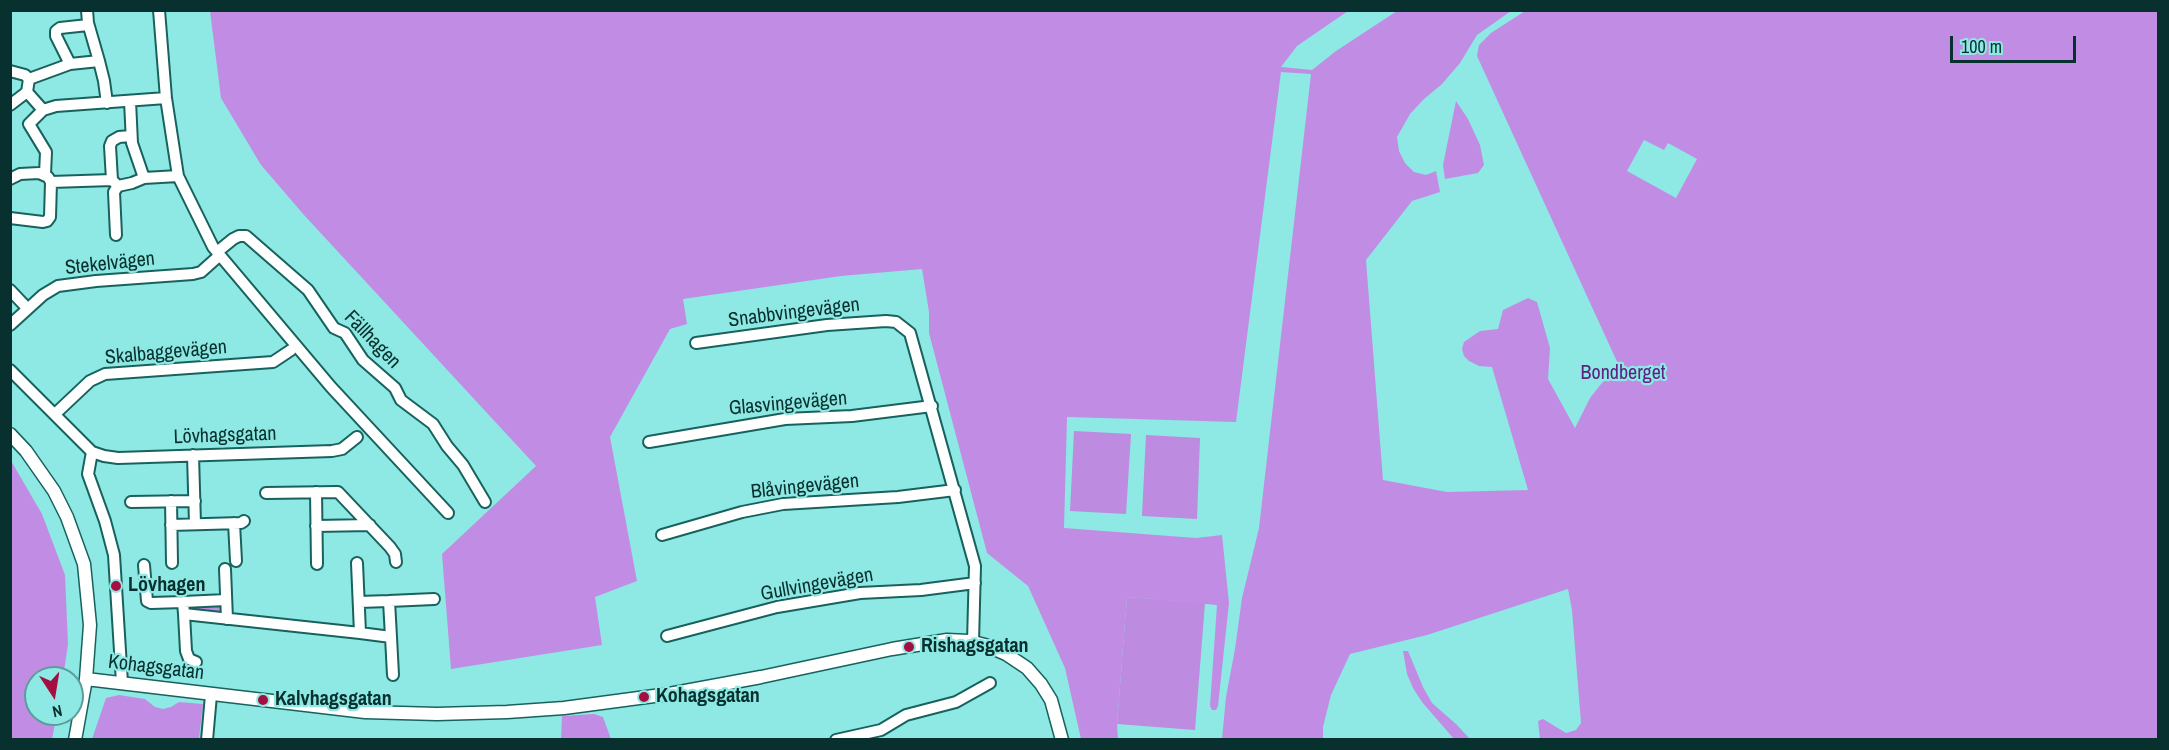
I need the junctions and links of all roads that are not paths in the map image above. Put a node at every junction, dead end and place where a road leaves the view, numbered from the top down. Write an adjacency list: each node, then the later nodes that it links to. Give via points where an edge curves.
1 (87, 10): 3 (street)
2 (159, 10): 9 (street)
3 (88, 25): 4 (street); 5 (street, via 56,31)
4 (99, 61): 5 (street); 11 (street)
5 (70, 64): 7 (street)
6 (10, 71): 7 (street)
7 (29, 79): 8 (street)
8 (27, 92): 12 (street); 13 (street)
9 (166, 98): 10 (street); 15 (street)
10 (130, 101): 11 (street); 14 (street)
11 (107, 103): 13 (street)
12 (10, 105)
13 (43, 110): 16 (street, via 30,124 46,152)
14 (130, 136): 17 (street); 19 (street, via 119,137 110,146)
15 (178, 176): 17 (street); 22 (street)
16 (48, 178): 18 (street, via 39,173); 19 (street); 20 (street, via 48,221)
17 (144, 178): 19 (street)
18 (10, 179)
19 (115, 183): 21 (street)
20 (10, 218)
21 (116, 236)
22 (218, 253): 24 (street, Stekelvägen, via 201,272 58,286); 42 (street, Fällhagen, via 233,239 246,236 308,290 334,328 345,333 363,360 395,388 401,400 433,424 464,465); 43 (street, via 331,387)
23 (10, 290): 24 (street)
24 (27, 308): 25 (street, Stekelvägen)
25 (10, 325)
26 (696, 343): 29 (street, Snabbvingevägen, via 827,325 896,322 914,339)
27 (291, 350): 30 (street, Skalbaggevägen, via 273,362 105,374 90,381)
28 (10, 370): 30 (street)
29 (932, 406): 33 (street, Glasvingevägen, via 785,419); 36 (street)
30 (55, 414): 34 (street)
31 (10, 434): 70 (street, via 54,491 84,564 90,626)
32 (357, 437): 35 (street, Lövhagsgatan, via 342,449 332,451)
33 (649, 442)
34 (92, 452): 35 (street, Lövhagsgatan, via 118,458); 71 (street, via 88,474 114,555)
35 (193, 455): 40 (street)
36 (955, 490): 48 (street, Blåvingevägen, via 783,504); 56 (street, via 975,566)
37 (316, 492): 38 (street); 46 (street, via 340,494); 47 (street)
38 (266, 493)
39 (171, 501): 40 (street); 41 (street); 45 (street)
40 (195, 501): 44 (street)
41 (130, 502)
42 (485, 502)
43 (448, 513)
44 (195, 524): 45 (street); 49 (street, via 239,522)
45 (171, 525): 51 (street)
46 (370, 525): 47 (street); 50 (street, via 393,549)
47 (316, 526): 54 (street)
48 (662, 535)
49 (236, 561)
50 (396, 562)
51 (172, 563)
52 (357, 563): 61 (street)
53 (144, 564): 60 (street, via 147,601)
54 (317, 564)
55 (225, 569): 58 (street)
56 (975, 583): 65 (street, Gullvingevägen, via 860,593); 67 (street)
57 (434, 599): 59 (street)
58 (226, 600): 60 (street); 63 (street)
59 (389, 601): 61 (street); 66 (street)
60 (183, 602): 62 (street)
61 (359, 602): 64 (street)
62 (184, 614): 63 (street); 68 (street, via 187,655)
63 (227, 619): 64 (street)
64 (360, 633): 66 (street)
65 (667, 636)
66 (391, 637): 69 (street)
67 (973, 642): 73 (street, Kohagsgatan, via 947,640 705,688 524,711 406,714); 77 (street, Kohagsgatan, via 1006,654 1027,668 1051,700)
68 (196, 662)
69 (393, 675)
70 (86, 679): 71 (street, Kohagsgatan); 74 (street)
71 (122, 682): 73 (street, Kohagsgatan)
72 (990, 683): 76 (street, via 956,702 906,715 881,730)
73 (211, 694): 75 (street)
74 (75, 740)
75 (207, 740)
76 (836, 740)
77 (1062, 740)

